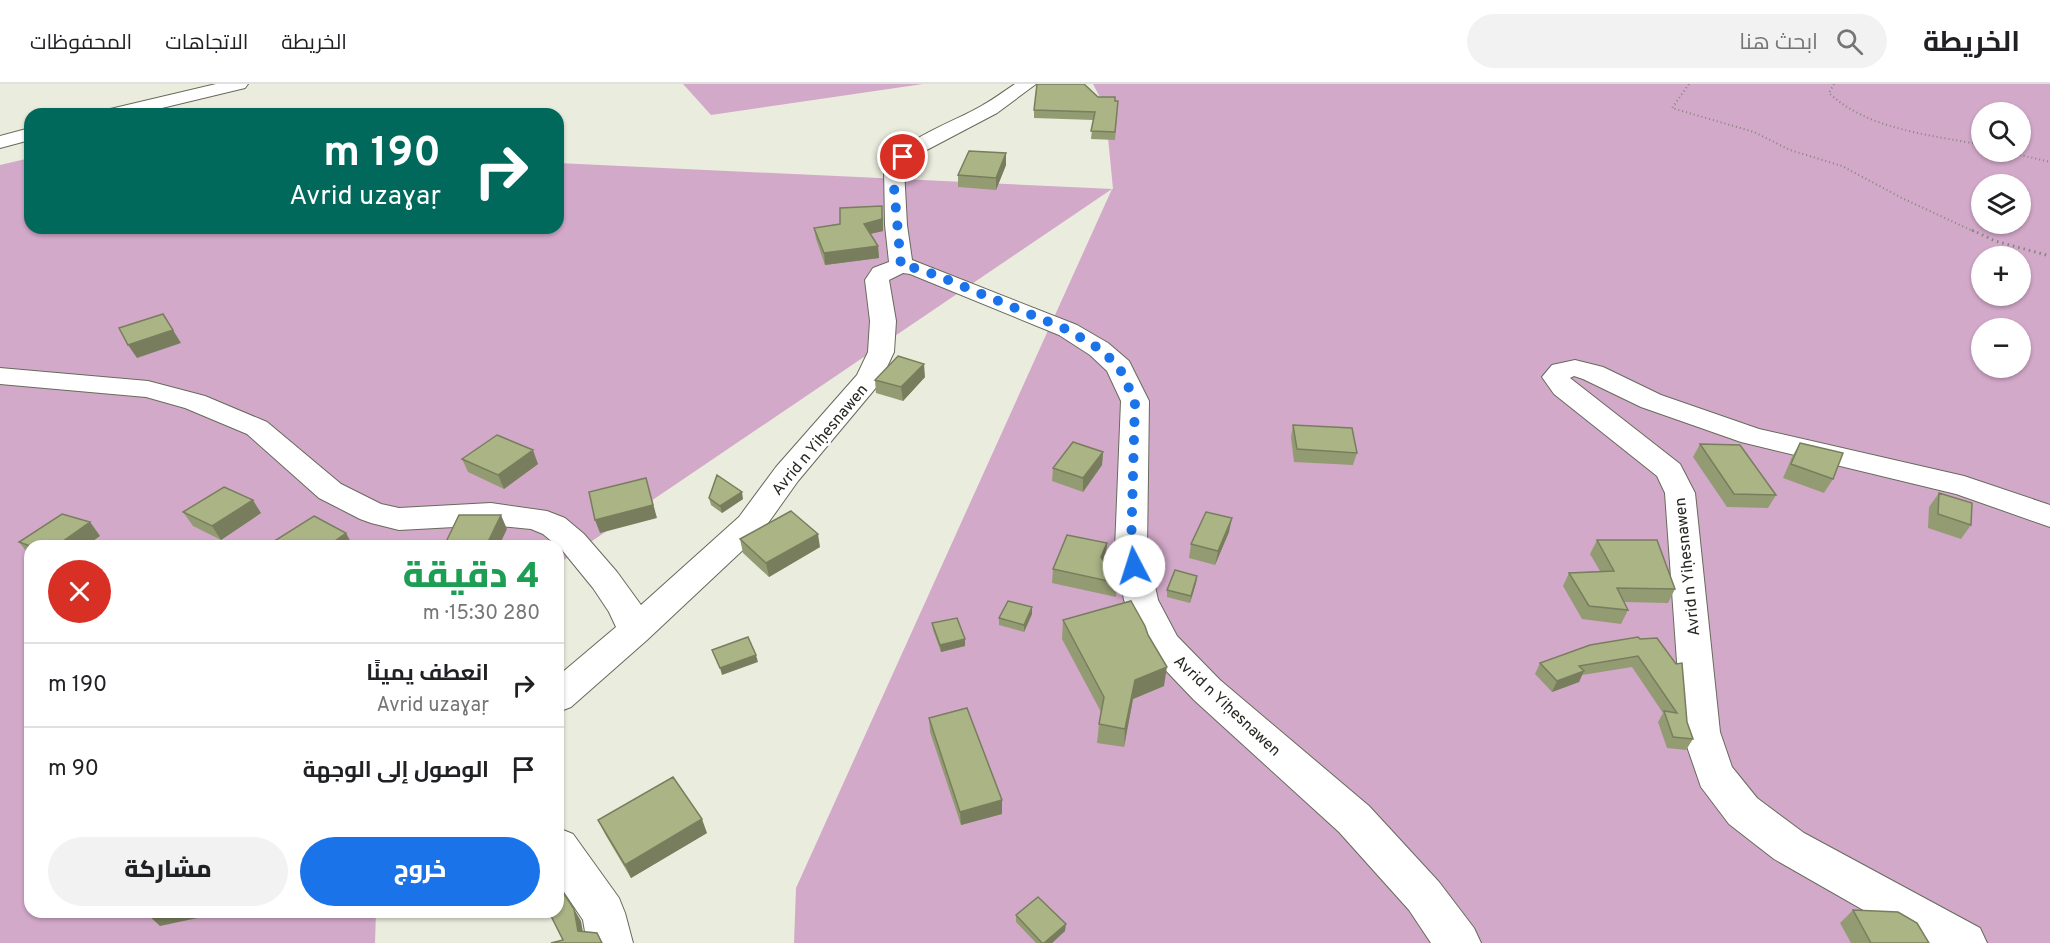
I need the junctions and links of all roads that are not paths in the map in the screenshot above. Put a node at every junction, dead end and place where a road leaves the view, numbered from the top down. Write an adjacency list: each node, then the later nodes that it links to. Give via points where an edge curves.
1 (239, 84): 3 (street)
2 (1027, 84): 6 (street, via 990,109 914,149 894,168)
3 (138, 108)
4 (24, 136): 5 (street)
5 (0, 142)
6 (901, 266): 9 (street, Avrid n Yiḥesnawen, via 881,273 877,280 883,321 881,352 869,378 750,525); 13 (street, Avrid n Yiḥesnawen, via 936,275 1068,330 1100,349 1119,367 1135,401 1131,549 1141,600 1164,645 1207,690 1354,819 1424,896)
7 (0, 376): 9 (street, via 148,389 195,402 257,428 330,491 371,512 399,519 491,514 536,519 554,526 605,580 625,608)
8 (2050, 516): 14 (street, Avrid n Yiḥesnawen, via 1964,486 1751,436 1651,401 1593,373 1575,368 1556,377 1564,388 1669,471 1680,493 1701,732 1714,775 1743,811 1789,846)
9 (635, 631): 10 (street, Avrid n Yiḥesnawen)
10 (564, 692)
11 (564, 856): 12 (street, via 603,913)
12 (610, 943)
13 (1458, 943)
14 (1964, 943)

